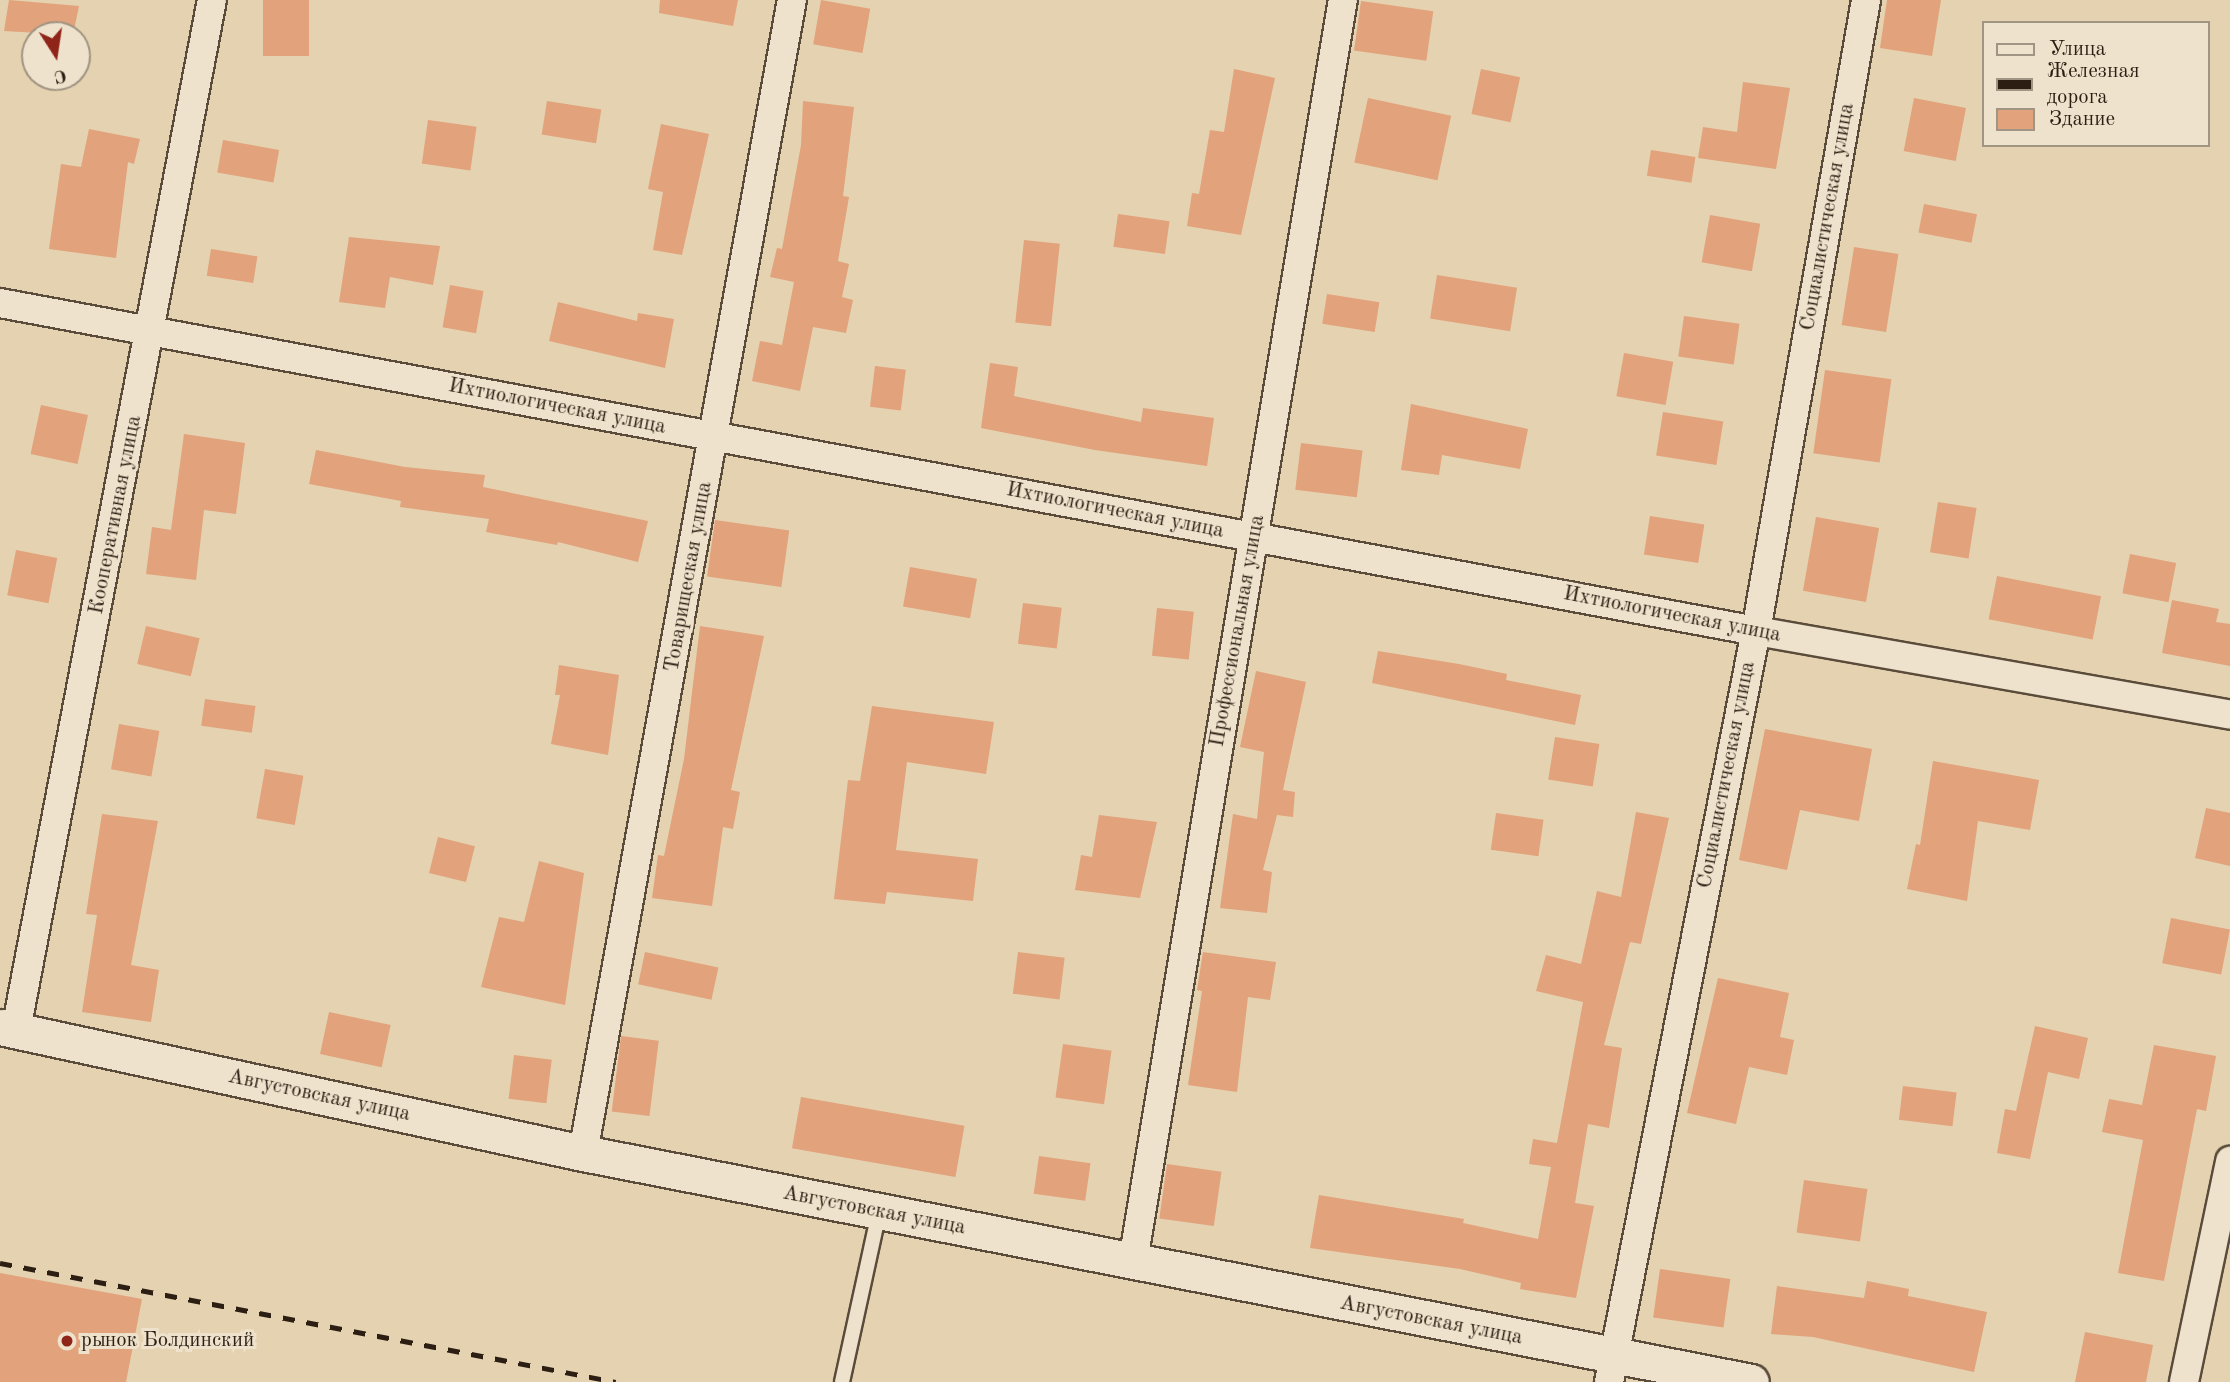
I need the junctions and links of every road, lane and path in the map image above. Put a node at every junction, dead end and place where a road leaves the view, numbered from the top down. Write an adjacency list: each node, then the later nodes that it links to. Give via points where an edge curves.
1 (212, 0): 6 (street, Кооперативная улица)
2 (792, 0): 7 (street, Товарищеская улица)
3 (1343, 0): 8 (street, Профессиональная улица)
4 (1866, 0): 9 (street, Социалистическая улица)
5 (0, 303): 6 (street, Ихтиологическая улица)
6 (152, 331): 7 (street, Ихтиологическая улица); 11 (street, Кооперативная улица)
7 (714, 436): 8 (street, Ихтиологическая улица); 12 (street, Товарищеская улица)
8 (1254, 537): 9 (street, Ихтиологическая улица); 15 (street, Профессиональная улица)
9 (1756, 631): 10 (street, Ихтиологическая улица); 16 (street, Социалистическая улица)
10 (2230, 715)
11 (8, 1028): 12 (street, Августовская улица)
12 (583, 1153): 14 (street, Августовская улица)
13 (2230, 1161): 19 (street)
14 (879, 1213): 15 (street, Августовская улица); 17 (lane)
15 (1133, 1261): 16 (street, Августовская улица)
16 (1610, 1370): 18 (street, Августовская улица)
17 (842, 1382)
18 (1751, 1382)
19 (2184, 1382)

